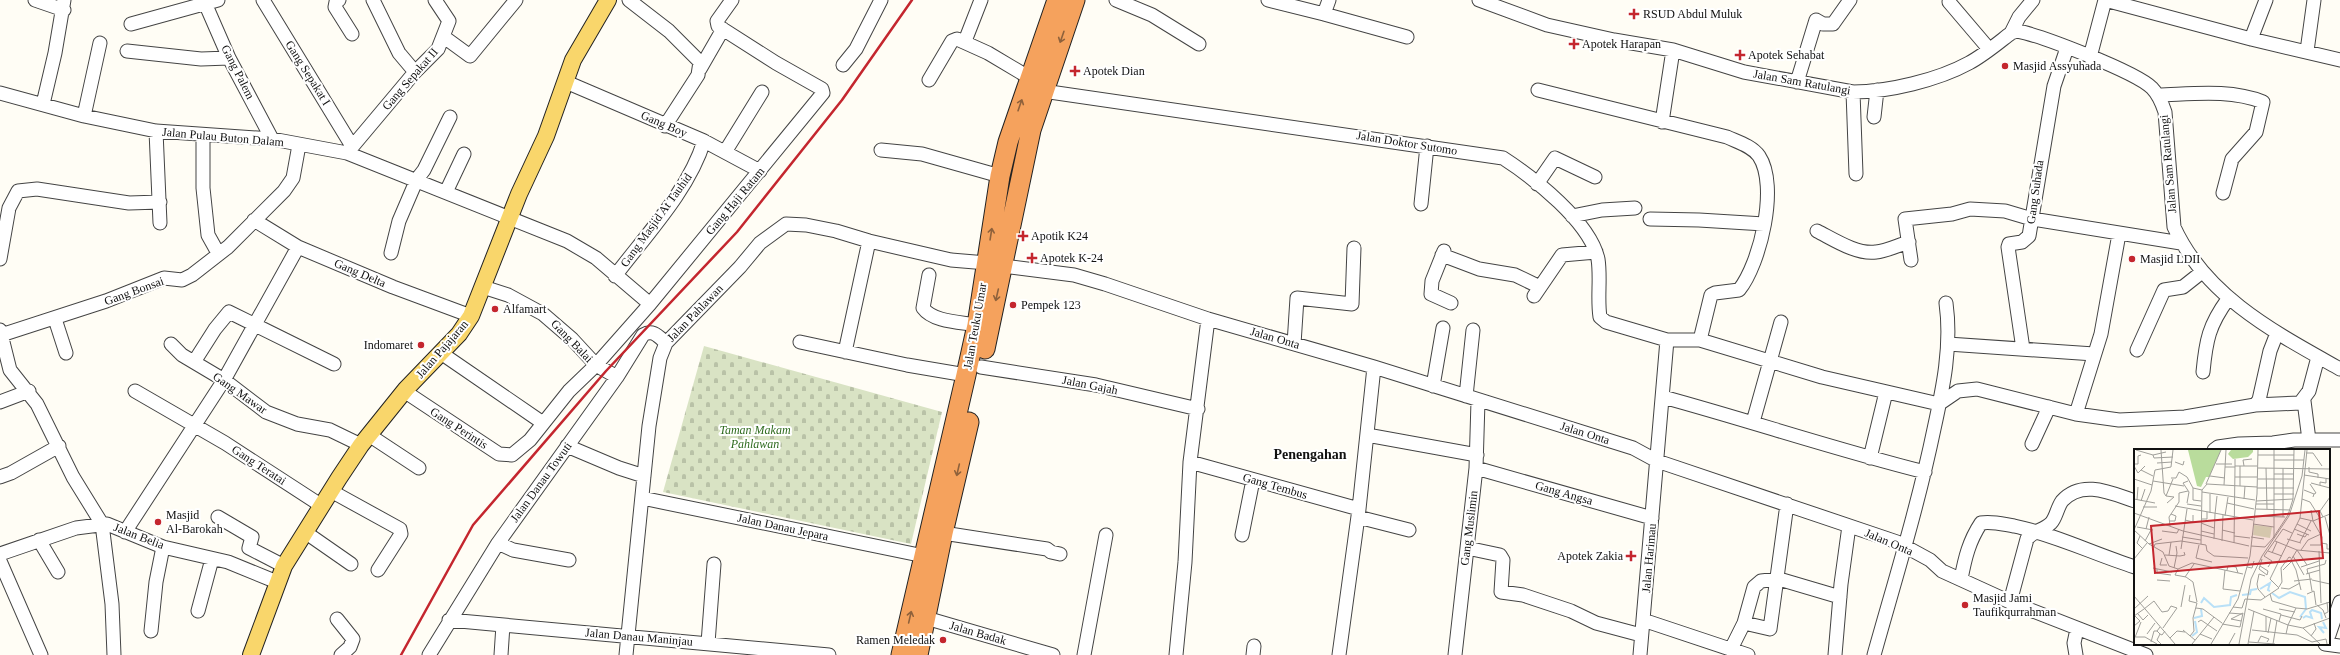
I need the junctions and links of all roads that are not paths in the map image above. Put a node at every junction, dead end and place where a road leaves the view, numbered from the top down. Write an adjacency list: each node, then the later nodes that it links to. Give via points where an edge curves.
1 (35, 0): 24 (street)
2 (263, 0): 70 (street, Gang Sepakat I)
3 (338, 0): 29 (street, via 335,7)
4 (373, 0): 46 (street, via 400,53)
5 (435, 0): 30 (street, Gang Sepakat II, via 448,17)
6 (516, 0): 30 (street, via 470,56)
7 (608, 0): 49 (main road, Jalan Pajajaran, via 573,60)
8 (629, 0): 45 (street, via 647,12 696,56 700,62)
9 (732, 0): 27 (street, via 717,21 718,26)
10 (881, 0): 44 (street, via 856,49)
11 (981, 0): 33 (street)
12 (1061, 0): 47 (highway, Jalan Teuku Umar); 53 (highway, Jalan Teuku Umar, one-way to 53)
13 (1116, 0): 35 (street, via 1152,15)
14 (1268, 0): 25 (street)
15 (1328, 0): 25 (street)
16 (1479, 0): 37 (street, Jalan Sam Ratulangi, via 1547,25)
17 (1850, 0): 50 (street, via 1833,24 1823,24 1816,20)
18 (2033, 0): 28 (street, via 2019,17)
19 (2105, 0): 32 (street); 41 (street)
20 (2266, 0): 32 (street)
21 (2314, 0): 40 (street)
22 (212, 2): 26 (street); 42 (street, Gang Palem)
23 (1949, 2): 38 (street)
24 (64, 5): 58 (street)
25 (1324, 14): 31 (street)
26 (131, 24)
27 (723, 29): 45 (street); 75 (street, Gang Haji Ratam, via 824,92)
28 (2011, 33): 36 (street, Jalan Sam Ratulangi, via 2022,32); 38 (street, Jalan Sam Ratulangi)
29 (352, 34)
30 (444, 37): 46 (street, Gang Sepakat II, via 438,49)
31 (1407, 37)
32 (2251, 39): 40 (street)
33 (965, 41): 47 (street); 48 (street, via 952,41)
34 (100, 43): 59 (street)
35 (1199, 44)
36 (2067, 48): 41 (street, Jalan Sam Ratulangi); 89 (street, Gang Suhada, via 2054,86)
37 (1673, 50): 50 (street, Jalan Sam Ratulangi, via 1744,72); 62 (street)
38 (1989, 50): 52 (street, Jalan Sam Ratulangi, via 1968,63 1942,74 1910,84)
39 (127, 51): 42 (street, via 201,59)
40 (2307, 51): 43 (street)
41 (2090, 57): 57 (street, Jalan Sam Ratulangi, via 2142,81)
42 (229, 58): 66 (street, Gang Palem)
43 (2340, 60)
44 (843, 65)
45 (700, 69): 63 (street)
46 (415, 72): 70 (street, Gang Sepakat II)
47 (1030, 78): 74 (highway, Jalan Teuku Umar, one-way to 47)
48 (929, 80)
49 (566, 82): 63 (street, Gang Boy); 87 (main road, Jalan Pajajaran, via 546,136)
50 (1796, 82): 56 (street, Jalan Sam Ratulangi)
51 (1538, 90): 62 (street)
52 (1877, 90): 56 (street, Jalan Sam Ratulangi); 61 (street)
53 (1044, 91): 69 (street, Jalan Doktor Sutomo); 105 (highway, Jalan Teuku Umar)
54 (0, 92): 58 (street, Jalan Pulau Buton Dalam)
55 (762, 92): 72 (street)
56 (1853, 92): 76 (street)
57 (2158, 95): 81 (street, via 2245,95 2262,102 2256,132 2232,160); 97 (street, Jalan Sam Ratulangi, via 2165,112 2174,228)
58 (43, 104): 59 (street, Jalan Pulau Buton Dalam)
59 (84, 116): 64 (street, Jalan Pulau Buton Dalam)
60 (450, 117): 78 (street)
61 (1874, 117)
62 (1662, 122): 92 (street, via 1728,138 1755,152 1760,158 1768,191)
63 (665, 126): 67 (street, Gang Boy)
64 (156, 131): 65 (street, Jalan Pulau Buton Dalam); 82 (street)
65 (203, 136): 66 (street, Jalan Pulau Buton Dalam); 101 (street, via 203,188 208,235)
66 (272, 139): 68 (street, Jalan Pulau Buton Dalam)
67 (704, 141): 72 (street, Gang Boy); 108 (street, Gang Masjid At Tauhid, via 686,182)
68 (298, 145): 70 (street, Jalan Pulau Buton Dalam); 90 (street, Gang Bonsai, via 290,184)
69 (1427, 146): 79 (street, Jalan Doktor Sutomo, via 1504,158); 83 (street)
70 (350, 149): 78 (street, Jalan Pulau Buton Dalam)
71 (881, 150): 74 (street)
72 (725, 152): 75 (street, Gang Boy)
73 (464, 154): 80 (street)
74 (1004, 159): 105 (highway, Jalan Teuku Umar, one-way to 74)
75 (760, 171): 113 (street, Gang Haji Ratam)
76 (1856, 174)
77 (1595, 177): 79 (street, via 1555,158)
78 (417, 179): 80 (street, Jalan Pulau Buton Dalam); 102 (street, via 398,221)
79 (1537, 184): 86 (street, Jalan Doktor Sutomo)
80 (446, 192): 87 (street, Jalan Pulau Buton Dalam)
81 (2223, 193)
82 (160, 202): 84 (street, via 129,203 31,189 18,191); 91 (street)
83 (1421, 204)
84 (4, 207): 103 (street)
85 (1635, 208): 86 (street, via 1602,210)
86 (1572, 216): 100 (street, Jalan Doktor Sutomo)
87 (510, 218): 108 (street, via 567,241 596,258); 109 (main road, Jalan Pajajaran)
88 (1650, 219): 92 (street)
89 (2032, 219): 94 (street); 96 (street, via 2005,211 1970,209 1952,214 1901,218); 131 (street, Gang Suhada, via 2029,236 2022,242 2009,244 2008,247)
90 (254, 220): 98 (street, Gang Delta); 101 (street, Gang Bonsai, via 228,247)
91 (160, 223)
92 (1764, 224): 125 (street, via 1760,242 1742,287 1739,290 1715,293 1711,296)
93 (1817, 231): 96 (street, via 1868,252 1889,249)
94 (2119, 234): 97 (street); 136 (street, via 2101,334)
95 (869, 241): 105 (street, Jalan Pahlawan, via 951,260); 127 (street, Jalan Pahlawan, via 836,231 786,224 760,243); 133 (street)
96 (1909, 242): 104 (street)
97 (2181, 243): 106 (street, Jalan Sam Ratulangi)
98 (298, 247): 114 (street, Gang Delta); 118 (street)
99 (1354, 248): 129 (street, via 1352,304 1297,298)
100 (1596, 252): 111 (street, via 1564,254 1558,258 1537,292 1515,275 1479,269 1443,253 1432,281 1431,294); 124 (street, Jalan Doktor Sutomo, via 1600,317 1614,326)
101 (218, 253): 115 (street, Gang Bonsai, via 182,280 164,278)
102 (391, 253)
103 (0, 259)
104 (1911, 260)
105 (995, 264): 116 (street, Jalan Onta, via 1074,275); 119 (highway, Jalan Teuku Umar); 144 (highway, Jalan Teuku Umar, one-way to 144)
106 (2202, 272): 110 (street, Jalan Sam Ratulangi); 132 (street, via 2183,287 2164,290)
107 (929, 275): 119 (street, via 922,308 938,318)
108 (615, 276): 113 (street)
109 (483, 287): 114 (main road, Jalan Pajajaran); 141 (street, Gang Balai, via 508,295 549,318)
110 (2228, 299): 123 (street, Jalan Sam Ratulangi); 145 (street, via 2214,317 2208,334)
111 (1451, 303)
112 (1946, 303): 130 (street)
113 (650, 304): 141 (street, Gang Haji Ratam)
114 (471, 316): 135 (main road, Jalan Pajajaran, via 459,334)
115 (55, 319): 122 (street, Gang Bonsai); 134 (street)
116 (1208, 319): 129 (street, Jalan Onta); 161 (street)
117 (1781, 322): 138 (street)
118 (255, 324): 139 (street, via 227,312); 140 (street); 147 (street)
119 (977, 325): 144 (highway, Jalan Teuku Umar)
120 (1443, 328): 148 (street)
121 (1473, 330): 153 (street)
122 (0, 332): 149 (street, via 10,370)
123 (2277, 333): 137 (street, Jalan Sam Ratulangi); 159 (street, via 2270,351 2259,400)
124 (1667, 340): 125 (street); 154 (street, Jalan Harimau)
125 (1700, 340): 138 (street)
126 (800, 342): 133 (street, Jalan Gajah)
127 (666, 343): 146 (street, Jalan Danau Towuti, via 654,332 643,335); 181 (street, Jalan Pahlawan, via 660,358)
128 (171, 344): 139 (street, Gang Mawar, via 180,354)
129 (1294, 344): 142 (street, Jalan Onta)
130 (1948, 344): 131 (street); 158 (street)
131 (2023, 349): 136 (street)
132 (2137, 350)
133 (845, 352): 144 (street, Jalan Gajah)
134 (66, 353)
135 (441, 353): 151 (main road, Jalan Pajajaran); 164 (street)
136 (2094, 354): 162 (street)
137 (2318, 357): 143 (street, Jalan Sam Ratulangi); 156 (street, via 2313,381)
138 (1769, 360): 152 (street, via 1822,377); 163 (street)
139 (194, 362): 147 (street, Gang Mawar)
140 (334, 364)
141 (596, 365): 146 (street, Gang Balai); 164 (street, Gang Haji Ratam, via 569,391)
142 (1374, 367): 148 (street, Jalan Onta); 166 (street)
143 (2340, 368)
144 (974, 371): 161 (street, Jalan Gajah, via 1091,384); 195 (highway, Jalan Teuku Umar)
145 (2203, 372)
146 (617, 377): 172 (street, Jalan Danau Towuti)
147 (224, 380): 165 (street); 167 (street, Gang Mawar, via 266,412 297,424)
148 (1433, 386): 153 (street, Jalan Onta)
149 (29, 391): 157 (street); 171 (street)
150 (135, 391): 165 (street, Gang Teratai)
151 (404, 391): 167 (main road, Jalan Pajajaran); 174 (street, Gang Perintis, via 499,454)
152 (1886, 392): 158 (street); 175 (street)
153 (1466, 396): 155 (street, Jalan Onta)
154 (1663, 397): 163 (street); 176 (street, Jalan Harimau)
155 (1478, 401): 176 (street, Jalan Onta, via 1633,448); 178 (street, Gang Muslimin)
156 (2304, 401): 159 (street); 168 (street)
157 (0, 402)
158 (1939, 404): 160 (street, via 1958,391 1977,389); 180 (street)
159 (2255, 406): 162 (street, via 2178,417 2108,420)
160 (2049, 407): 162 (street); 170 (street)
161 (1198, 409): 177 (street)
162 (2076, 414)
163 (1753, 422): 175 (street)
164 (543, 423): 174 (street, Gang Haji Ratam)
165 (194, 425): 188 (street, Gang Teratai); 197 (street)
166 (1367, 435): 178 (street, Gang Angsa); 189 (street)
167 (365, 440): 179 (street, Gang Mawar); 184 (main road, Jalan Pajajaran)
168 (2309, 440): 169 (street); 173 (street, via 2239,444)
169 (2340, 440)
170 (2032, 444)
171 (59, 446): 182 (street); 192 (street, via 73,477)
172 (567, 446): 181 (street); 202 (street, Jalan Danau Towuti)
173 (2215, 449)
174 (516, 453)
175 (1870, 458): 180 (street)
176 (1657, 461): 187 (street, Jalan Onta); 191 (street, Jalan Harimau)
177 (1190, 462): 183 (street, Gang Tembus); 254 (street, via 1185,562)
178 (1477, 462): 191 (street, Gang Angsa); 205 (street, Gang Muslimin)
179 (419, 468)
180 (1925, 472): 204 (street)
181 (644, 476): 185 (street, Jalan Pahlawan)
182 (0, 477)
183 (1253, 480): 189 (street, Gang Tembus); 200 (street)
184 (331, 491): 188 (main road, Jalan Pajajaran); 216 (street, via 400,529 401,534)
185 (642, 498): 208 (street, Jalan Danau Jepara); 236 (street, Jalan Pahlawan)
186 (2134, 501): 196 (street, via 2103,491 2082,489 2063,500 2050,524)
187 (1787, 504): 193 (street, Jalan Onta); 218 (street)
188 (322, 506): 198 (main road, Jalan Pajajaran)
189 (1359, 513): 194 (street, Gang Tembus); 255 (street)
190 (218, 517): 214 (street, via 251,536 249,548)
191 (1652, 518): 229 (street, Jalan Harimau)
192 (102, 524): 197 (street, Jalan Belia); 201 (street, Jalan Belia, via 76,528); 243 (street, via 112,604)
193 (1849, 526): 204 (street, Jalan Onta); 221 (street)
194 (1409, 530)
195 (936, 531): 207 (street, via 1047,549); 208 (highway, Jalan Teuku Umar); 226 (highway, Jalan Teuku Umar)
196 (2038, 531): 215 (street); 219 (street, via 1989,521 1980,523 1968,545); 223 (street, via 2029,536 2026,543)
197 (125, 532): 203 (street, Jalan Belia)
198 (305, 532): 212 (street); 214 (main road, Jalan Pajajaran)
199 (1106, 535): 253 (street)
200 (1242, 535)
201 (39, 540): 206 (street, Jalan Belia); 217 (street)
202 (498, 543): 210 (street, via 513,550); 228 (street, Jalan Danau Towuti)
203 (163, 547): 209 (street, Jalan Belia); 233 (street)
204 (1905, 547): 219 (street, Jalan Onta, via 1930,560 1942,571); 260 (street)
205 (1466, 548): 235 (street, via 1500,554 1503,560 1501,592 1523,595 1571,610 1596,623); 256 (street, Gang Muslimin)
206 (0, 554)
207 (1060, 554)
208 (924, 556): 250 (highway, Jalan Teuku Umar, one-way to 208)
209 (212, 559): 220 (street, Jalan Belia, via 228,562); 225 (street)
210 (569, 560)
211 (0, 561): 242 (street)
212 (351, 564)
213 (714, 564): 237 (street)
214 (284, 566): 220 (main road, Jalan Pajajaran)
215 (2134, 567)
216 (378, 570)
217 (58, 572)
218 (1779, 579): 221 (street); 230 (street, via 1766,579 1754,587); 230 (street, via 1770,630)
219 (1961, 579): 223 (street, Jalan Onta)
220 (277, 582): 244 (main road, Jalan Pajajaran)
221 (1840, 597): 259 (street)
222 (2330, 599): 224 (street)
223 (2010, 602): 232 (street, Jalan Onta)
224 (2340, 602): 234 (street)
225 (198, 611)
226 (926, 618): 251 (highway, Jalan Teuku Umar); 252 (street, Jalan Badak)
227 (338, 619): 245 (street, via 352,639 350,646)
228 (449, 620): 231 (street, Jalan Danau Maninjau); 246 (street, Jalan Danau Towuti)
229 (1643, 620): 235 (street, Jalan Harimau); 240 (street)
230 (1744, 623): 240 (street)
231 (503, 625): 236 (street, Jalan Danau Maninjau); 247 (street)
232 (2077, 629): 241 (street, Jalan Onta); 261 (street, via 2074,643)
233 (151, 631)
234 (2330, 632)
235 (1641, 635): 257 (street, Jalan Harimau)
236 (628, 636): 237 (street, Jalan Danau Maninjau); 248 (street, Jalan Pahlawan)
237 (708, 643): 249 (street, Jalan Danau Maninjau)
238 (2330, 645): 239 (street)
239 (2340, 646)
240 (1731, 649): 258 (street)
241 (2129, 652): 262 (street, Jalan Onta)
242 (41, 655)
243 (114, 655)
244 (251, 655)
245 (341, 655)
246 (429, 655)
247 (501, 655)
248 (626, 655)
249 (829, 655)
250 (901, 655)
251 (918, 655)
252 (1053, 655)
253 (1084, 655)
254 (1176, 655)
255 (1339, 655)
256 (1455, 655)
257 (1640, 655)
258 (1748, 655)
259 (1835, 655)
260 (1874, 655)
261 (2076, 655)
262 (2146, 655)

